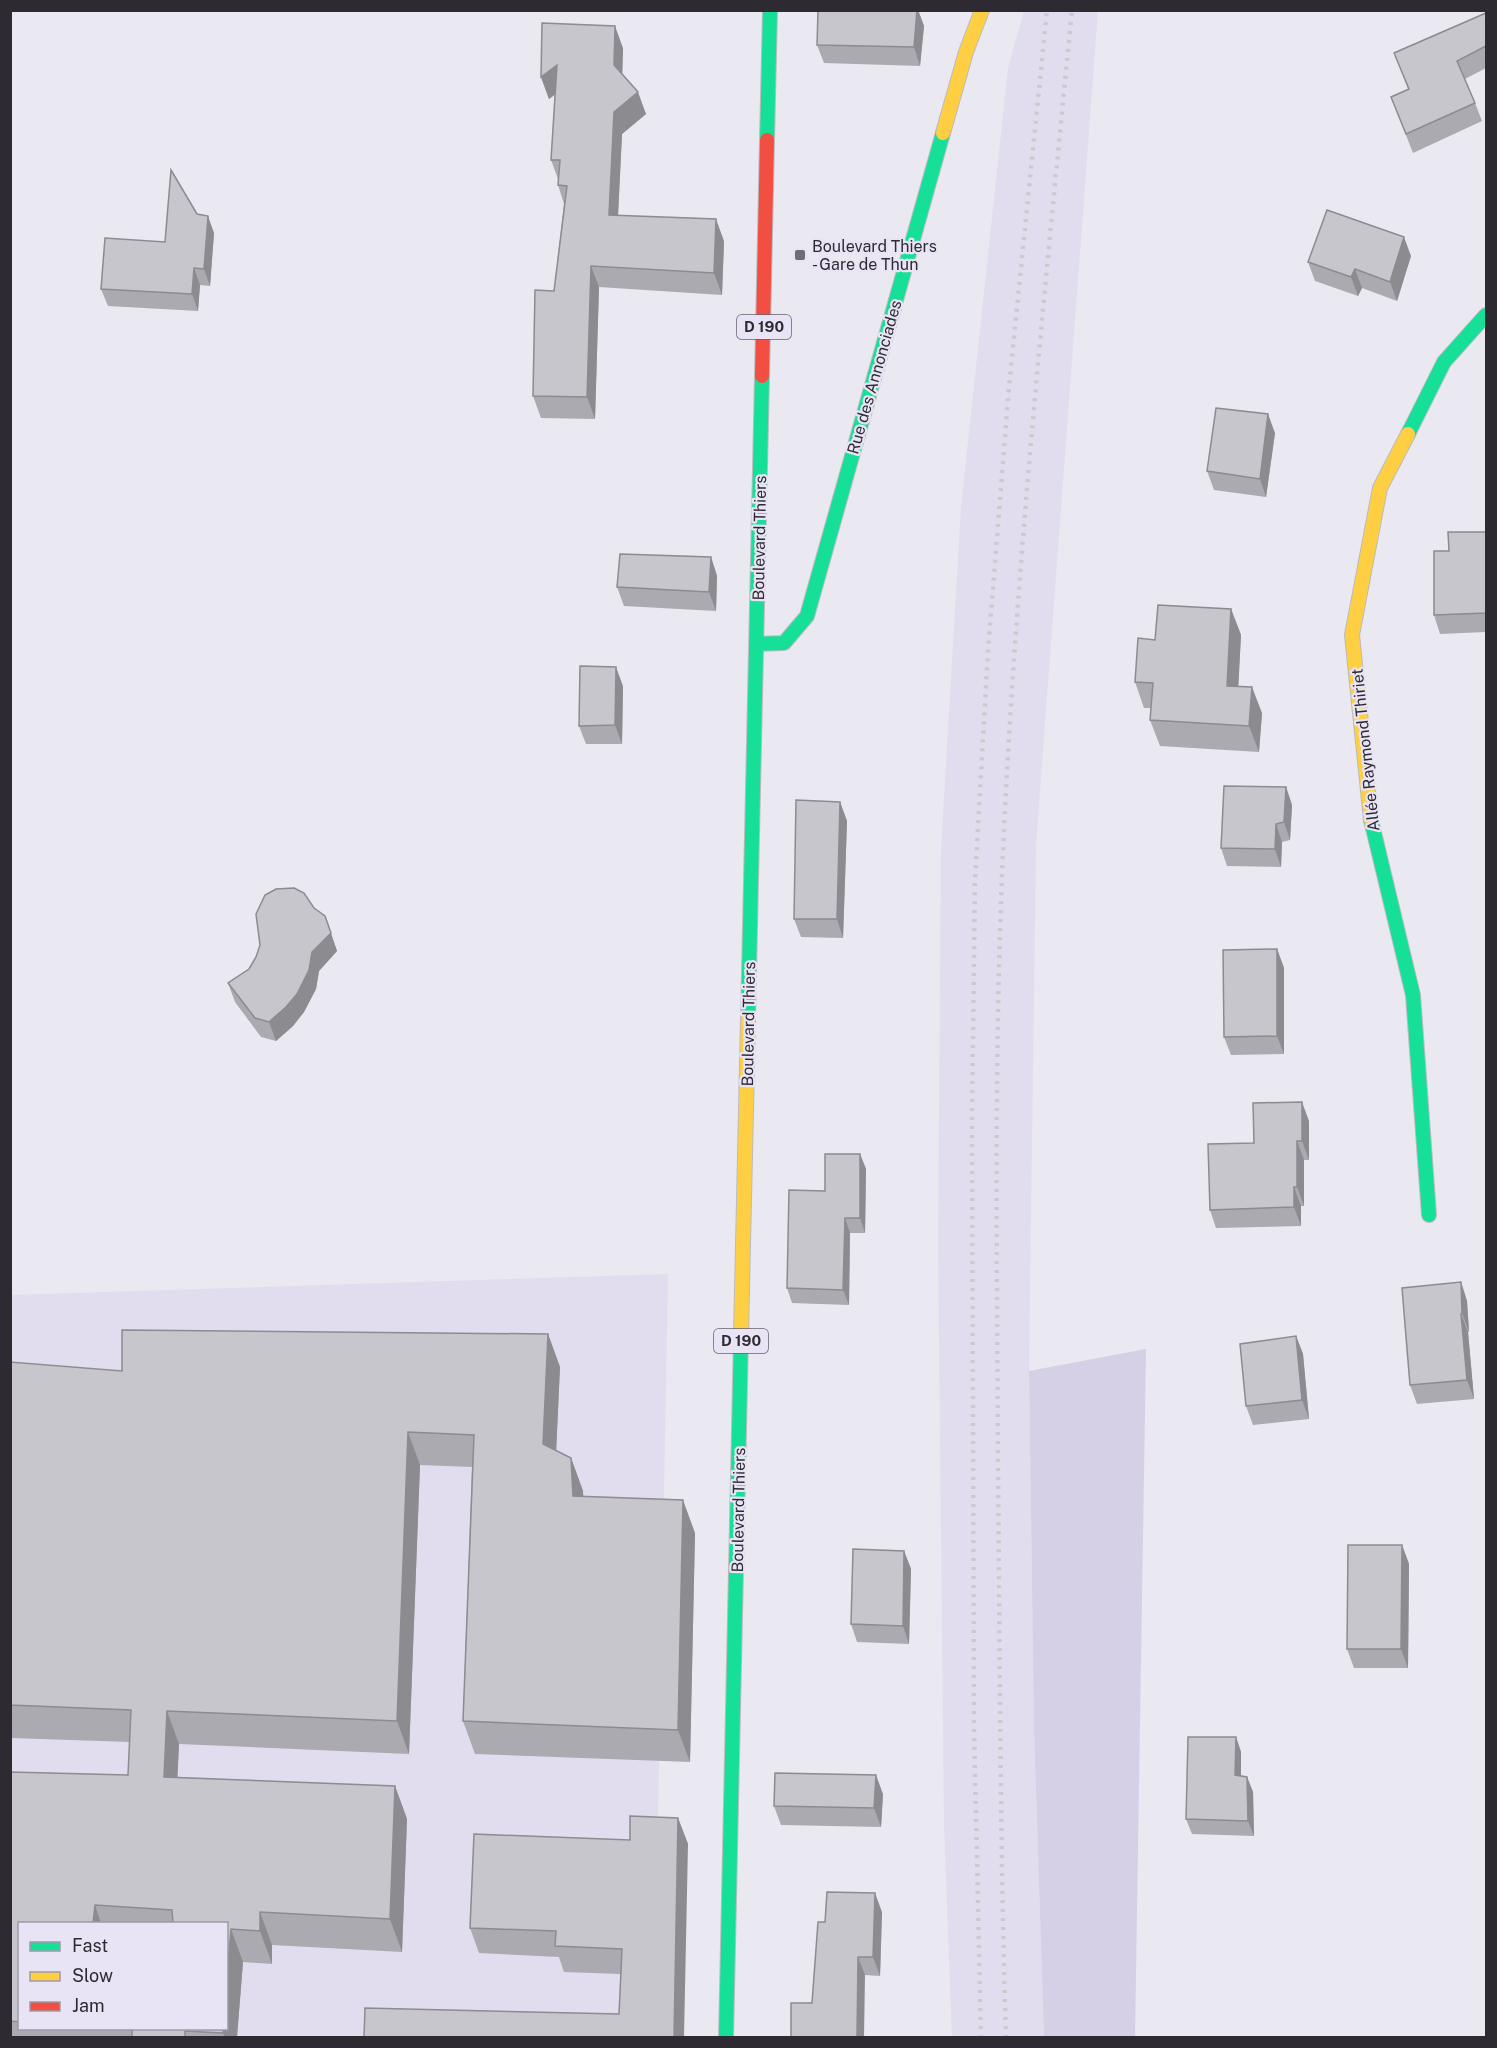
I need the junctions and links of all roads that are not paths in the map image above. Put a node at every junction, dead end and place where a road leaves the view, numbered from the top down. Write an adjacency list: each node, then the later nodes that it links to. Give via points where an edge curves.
1 (770, 10): 4 (main road, Boulevard Thiers / D 190)
2 (982, 10): 4 (main road, Rue des Annonciades, via 963,60 807,616 784,643)
3 (1486, 315): 5 (main road, Allée Raymond Thiriet, via 1444,362 1380,488 1352,635 1371,827 1413,995)
4 (757, 644): 6 (main road, Boulevard Thiers / D 190)
5 (1429, 1215)
6 (726, 2037)

